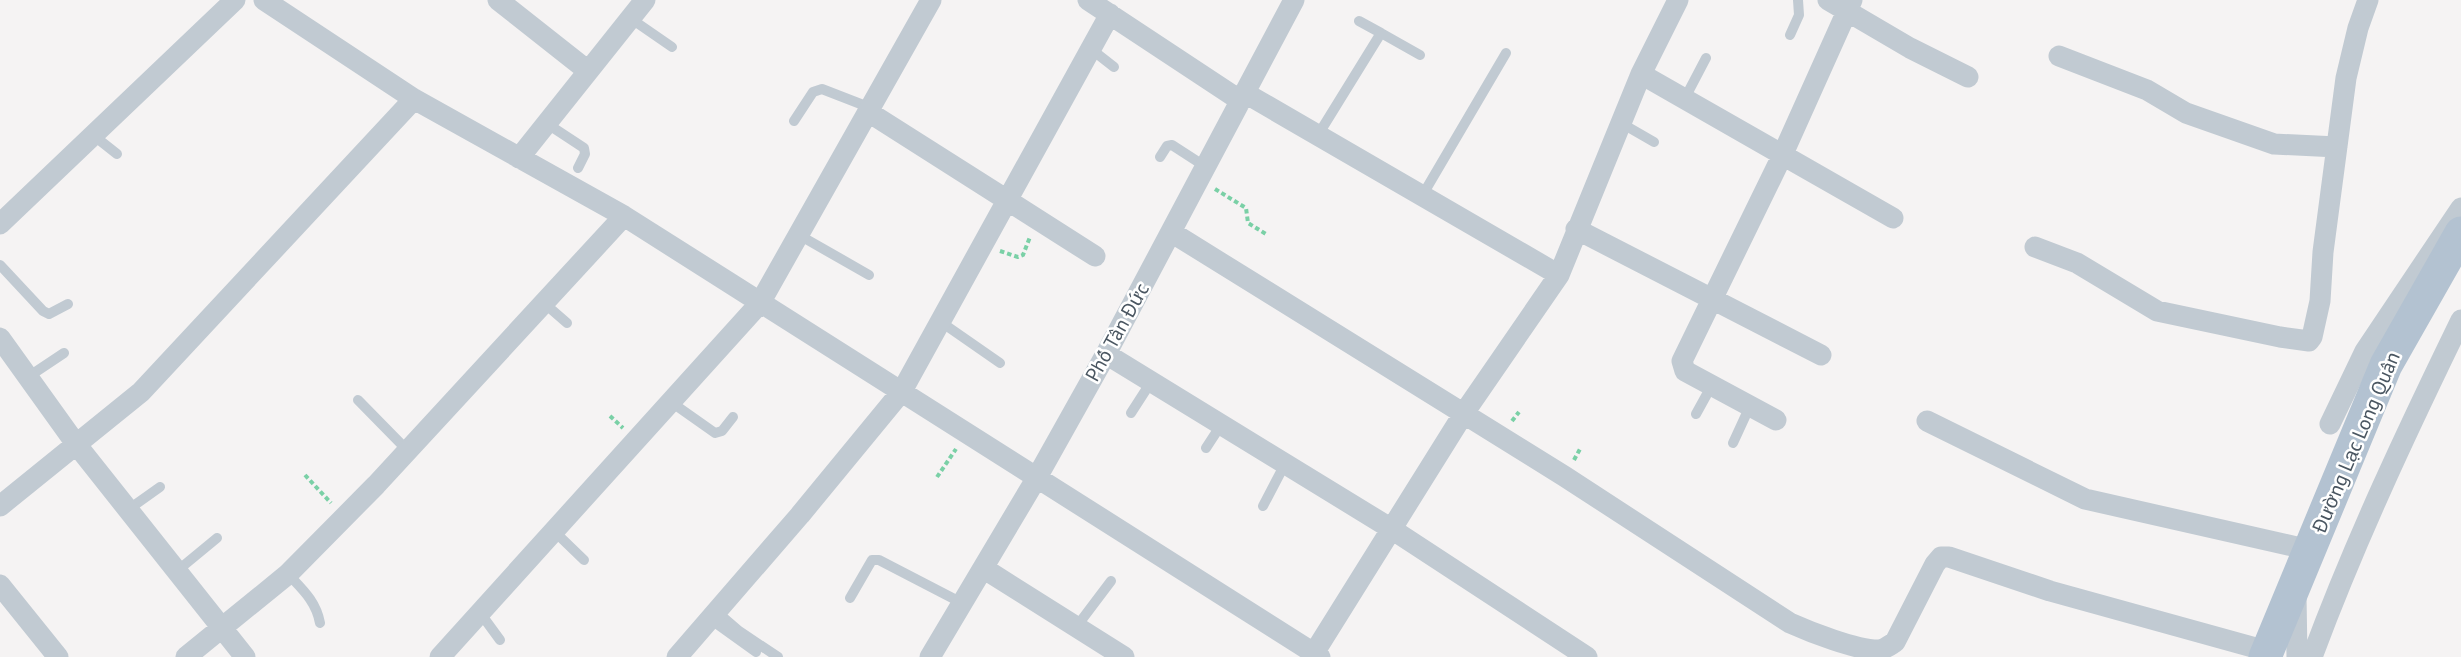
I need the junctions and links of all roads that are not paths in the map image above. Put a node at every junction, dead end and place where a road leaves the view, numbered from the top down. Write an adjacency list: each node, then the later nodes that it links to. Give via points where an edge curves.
1 (235, 0): 35 (street)
2 (264, 0): 29 (street)
3 (498, 0): 25 (street)
4 (645, 0): 14 (street)
5 (931, 0): 31 (street)
6 (1088, 0): 13 (street)
7 (1294, 0): 28 (street, Phố Tân Đức)
8 (1678, 0): 26 (street)
9 (1798, 0): 17 (lane, via 1799,15)
10 (1828, 0): 12 (street)
11 (2368, 0): 38 (street, via 2346,78)
12 (1849, 6): 27 (street, via 1910,48); 40 (street)
13 (1110, 14): 19 (street); 28 (street)
14 (630, 18): 18 (lane); 25 (street)
15 (1359, 21): 16 (lane)
16 (1381, 33): 21 (lane); 36 (lane)
17 (1790, 34)
18 (672, 47)
19 (1091, 50): 24 (lane); 46 (street)
20 (1506, 53): 45 (lane)
21 (1420, 55)
22 (2059, 56): 38 (street, via 2147,90 2186,113 2274,144)
23 (1706, 58): 30 (lane)
24 (1114, 67)
25 (588, 71): 33 (street)
26 (1641, 74): 30 (street); 34 (street)
27 (1968, 77)
28 (1243, 97): 36 (street); 44 (street, Phố Tân Đức)
29 (414, 99): 42 (street); 88 (street, via 141,392)
30 (1684, 100): 40 (street)
31 (871, 110): 32 (lane, via 822,89 813,92); 46 (street); 54 (street)
32 (794, 121)
33 (546, 123): 42 (street); 43 (lane, via 584,148)
34 (1621, 123): 37 (lane); 51 (street)
35 (93, 135): 39 (lane); 50 (street)
36 (1318, 135): 45 (street)
37 (1654, 142)
38 (2337, 147): 55 (street, via 2320,301 2309,341 2157,311 2077,263)
39 (117, 154)
40 (1782, 156): 49 (street); 60 (street)
41 (1160, 157): 44 (lane, via 1172,145)
42 (519, 158): 48 (street)
43 (578, 168)
44 (1202, 173): 52 (street, Phố Tân Đức)
45 (1422, 196): 59 (street)
46 (1007, 201): 56 (street); 65 (street)
47 (2461, 208): 86 (street, via 2365,351)
48 (624, 216): 61 (street); 62 (street)
49 (1893, 218)
50 (0, 224)
51 (1576, 230): 59 (street); 60 (street)
52 (1171, 232): 69 (street, Phố Tân Đức); 80 (street)
53 (2461, 233): 100 (main road, Đường Lạc Long Quân, via 2386,365)
54 (799, 235): 58 (lane); 62 (street)
55 (2035, 247)
56 (1095, 256)
57 (0, 265): 63 (lane, via 43,311 49,314)
58 (869, 275)
59 (1559, 275): 80 (street)
60 (1714, 299): 70 (street); 74 (street, via 1682,361 1685,371)
61 (544, 303): 66 (lane); 90 (street)
62 (760, 303): 75 (street); 77 (street)
63 (68, 304)
64 (2461, 320): 128 (street, via 2395,456)
65 (941, 322): 71 (lane); 75 (street)
66 (567, 323)
67 (0, 338): 72 (street)
68 (63, 353): 72 (lane)
69 (1106, 354): 73 (street); 92 (street, Phố Tân Đức)
70 (1821, 356)
71 (1000, 363)
72 (28, 377): 88 (street)
73 (1151, 382): 79 (lane); 85 (street)
74 (1712, 385): 78 (street); 81 (lane)
75 (902, 391): 92 (street); 110 (street)
76 (358, 400): 90 (lane)
77 (671, 402): 82 (lane, via 715,433 722,431); 98 (street)
78 (1750, 406): 83 (street); 87 (lane)
79 (1131, 413)
80 (1464, 413): 97 (street); 115 (street, via 1767,608 1818,636 1878,650 1889,646 1895,642 1935,564 1941,557 1949,557)
81 (1696, 414)
82 (733, 417)
83 (1776, 420)
84 (1927, 421): 100 (street, via 2085,500)
85 (1221, 424): 89 (lane); 91 (street)
86 (2330, 424)
87 (1733, 442)
88 (76, 444): 94 (street); 96 (street)
89 (1206, 448)
90 (408, 451): 104 (street)
91 (1285, 464): 95 (lane); 97 (street)
92 (1036, 479): 102 (street, Phố Tân Đức); 117 (street)
93 (160, 487): 96 (lane)
94 (0, 506)
95 (1263, 506)
96 (129, 509): 103 (street)
97 (1390, 528): 117 (street); 127 (street)
98 (555, 532): 101 (lane); 109 (street)
99 (217, 538): 103 (lane)
100 (2310, 550): 118 (main road, Đường Lạc Long Quân)
101 (584, 560)
102 (983, 568): 108 (street, Phố Tân Đức); 112 (street)
103 (177, 571): 113 (street)
104 (288, 574): 111 (lane, via 318,609); 113 (street)
105 (1111, 581): 112 (lane)
106 (0, 585): 119 (street)
107 (850, 598): 108 (lane, via 872,560 879,560)
108 (962, 603): 125 (street, Phố Tân Đức)
109 (481, 614): 114 (lane); 122 (street)
110 (714, 615): 116 (lane); 123 (street); 124 (lane)
111 (320, 623)
112 (1077, 627): 126 (street)
113 (223, 629): 120 (street); 121 (street)
114 (500, 640)
115 (2229, 649): 118 (street)
116 (756, 652)
117 (1305, 653)
118 (2276, 655)
119 (58, 657)
120 (186, 657)
121 (244, 657)
122 (440, 657)
123 (677, 657)
124 (778, 657)
125 (930, 657)
126 (1124, 657)
127 (1587, 657)
128 (2312, 657)

